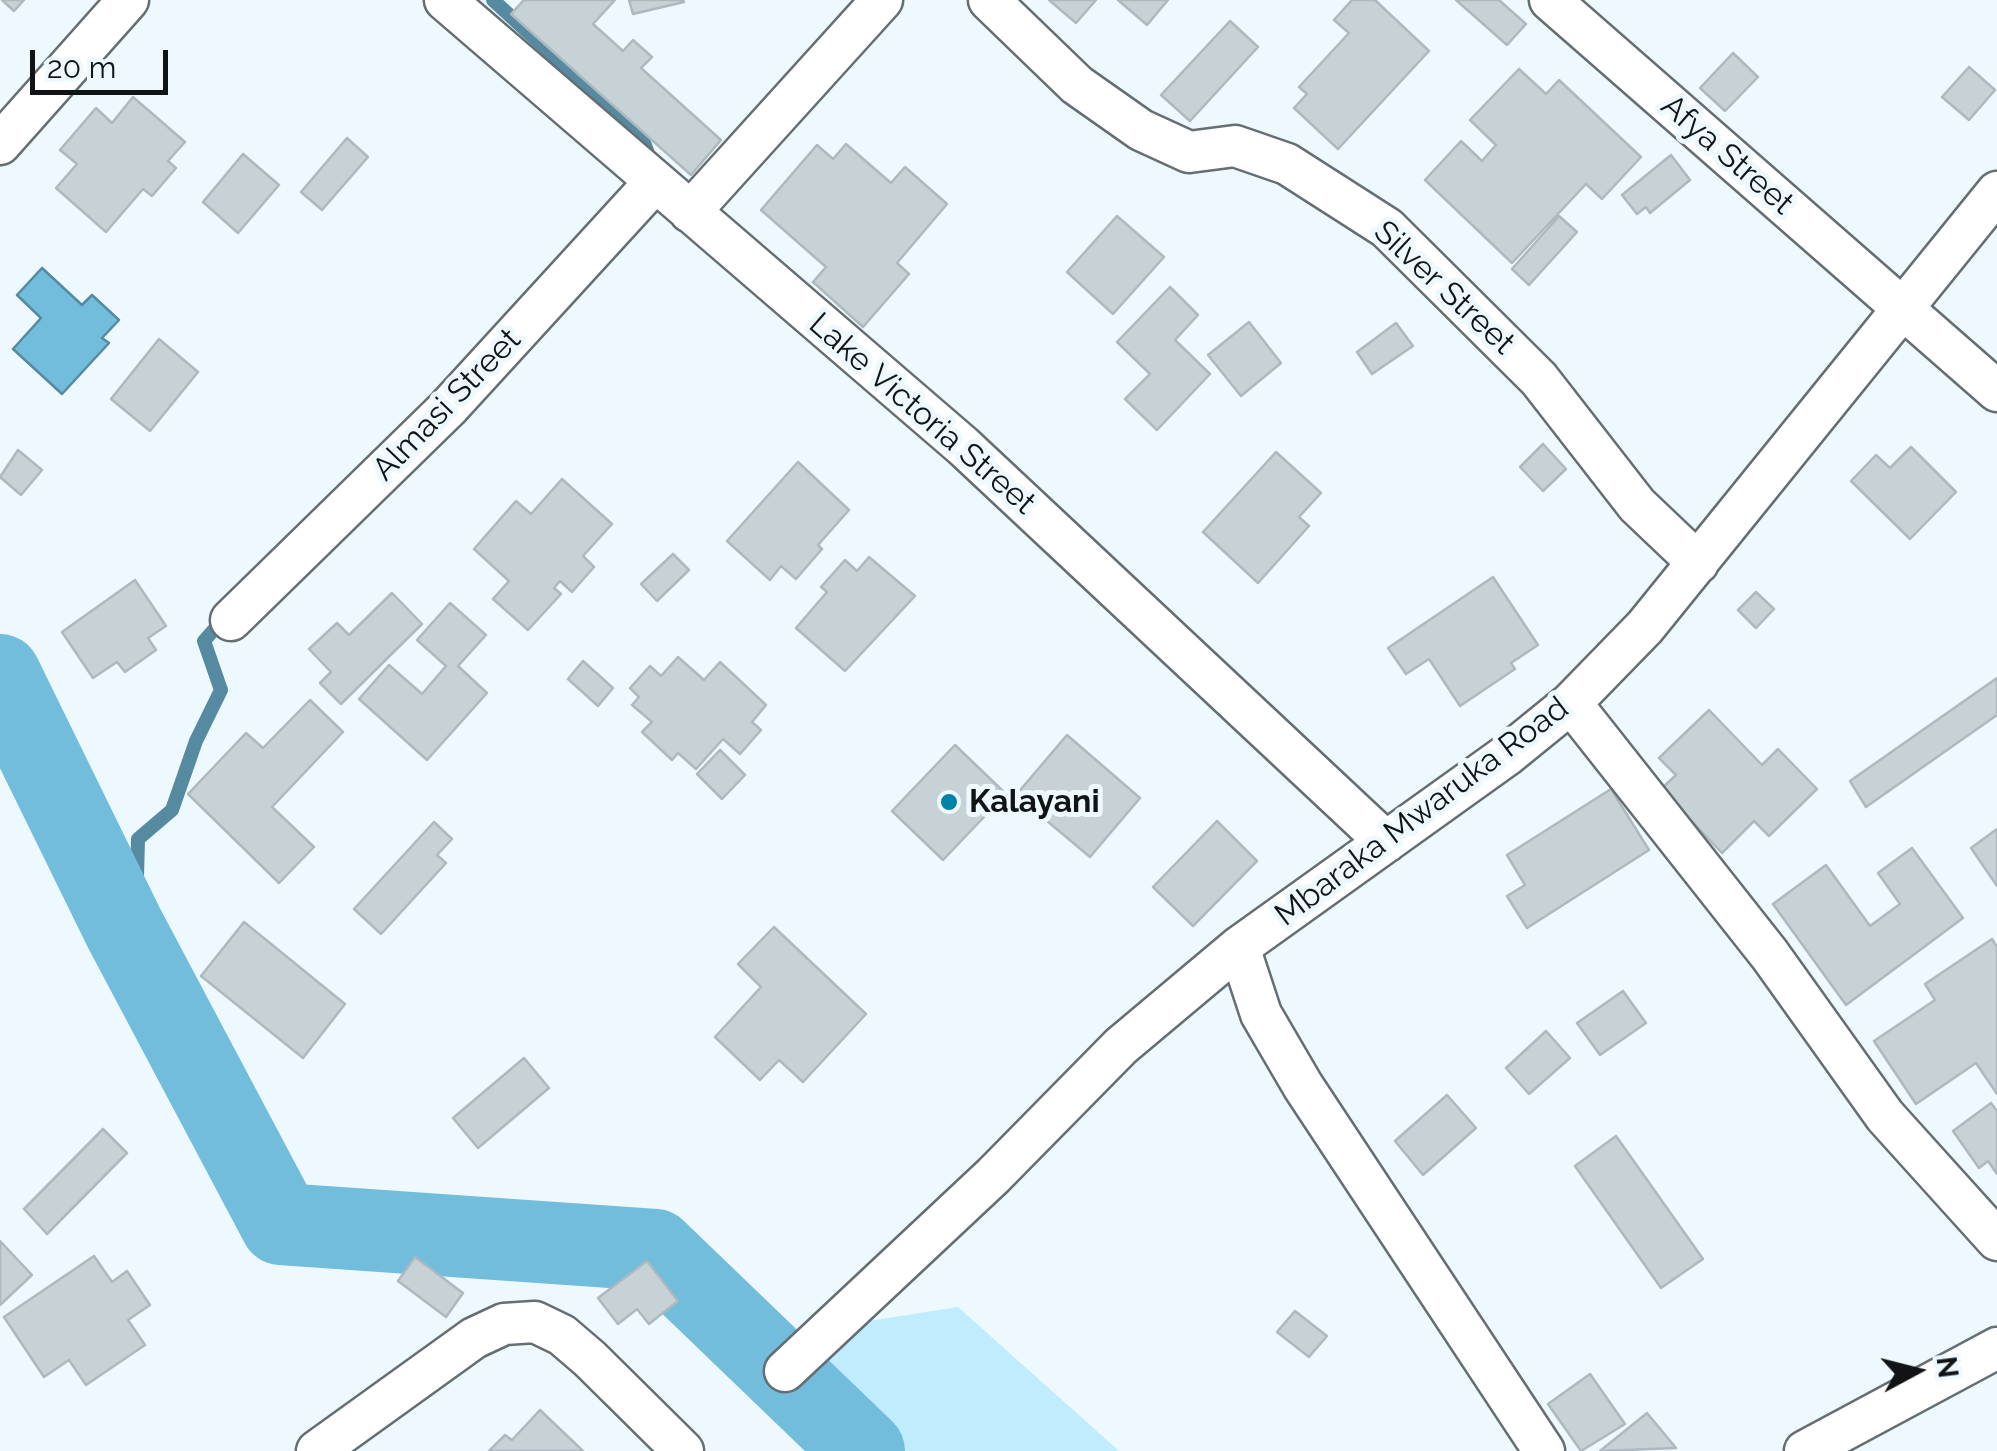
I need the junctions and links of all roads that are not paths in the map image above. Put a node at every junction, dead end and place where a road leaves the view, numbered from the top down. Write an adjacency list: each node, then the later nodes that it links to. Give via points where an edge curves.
1 (128, 0): 6 (street)
2 (445, 0): 7 (street, Lake Victoria Street)
3 (882, 0): 9 (street)
4 (989, 0): 12 (street, Silver Street, via 1077,85 1141,130 1189,152 1235,146 1287,164 1387,228 1538,379 1637,505)
5 (1550, 0): 10 (street, Afya Street)
6 (0, 144)
7 (654, 182): 9 (street, Lake Victoria Street); 13 (street, Almasi Street, via 448,408)
8 (1997, 192): 10 (street, Mbaraka Mwaruka Road)
9 (690, 212): 15 (street, Lake Victoria Street, via 962,446)
10 (1903, 311): 11 (street, Afya Street); 12 (street, Mbaraka Mwaruka Road)
11 (1997, 391)
12 (1698, 563): 14 (street, Mbaraka Mwaruka Road)
13 (231, 620)
14 (1572, 703): 15 (street, Mbaraka Mwaruka Road); 17 (street, via 1770,955 1884,1116)
15 (1386, 842): 16 (street, Mbaraka Mwaruka Road)
16 (1239, 947): 19 (street, Mbaraka Mwaruka Road, via 1121,1046); 22 (street, via 1261,1014 1304,1086)
17 (1997, 1240)
18 (1997, 1348): 23 (street)
19 (785, 1371)
20 (317, 1451): 21 (street, via 474,1338 504,1324 535,1322 590,1359)
21 (684, 1451)
22 (1544, 1451)
23 (1805, 1451)

